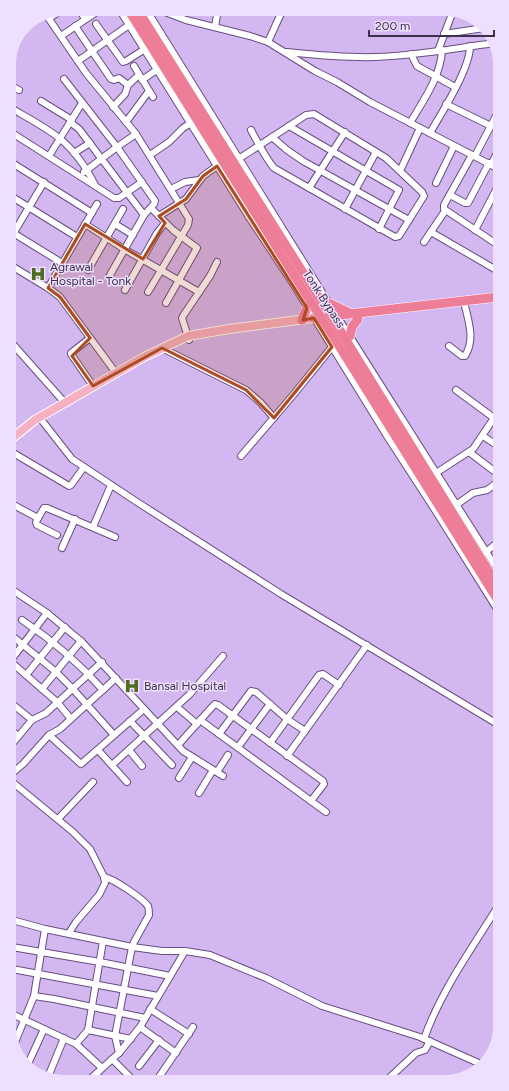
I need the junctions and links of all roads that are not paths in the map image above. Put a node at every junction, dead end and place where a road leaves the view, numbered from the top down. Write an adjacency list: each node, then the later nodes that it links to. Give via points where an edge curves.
1 (83, 16): 12 (street)
2 (90, 16): 12 (street)
3 (125, 16): 14 (street)
4 (127, 16): 138 (highway, Tonk Bypass)
5 (141, 16): 138 (highway)
6 (150, 16): 71 (street)
7 (175, 16): 16 (street)
8 (217, 16): 16 (street)
9 (280, 16): 21 (street)
10 (451, 16): 18 (street)
11 (49, 19): 19 (street)
12 (85, 19): 15 (street)
13 (96, 24): 20 (street)
14 (129, 25): 20 (street); 24 (street)
15 (75, 26): 19 (street); 26 (street)
16 (215, 27): 21 (street)
17 (476, 27): 18 (street)
18 (444, 34): 25 (street)
19 (61, 36): 29 (street)
20 (107, 40): 24 (street, via 123,62); 26 (street)
21 (268, 42): 27 (street)
22 (489, 44): 23 (street)
23 (470, 46): 25 (street); 36 (street, via 468,61)
24 (145, 49): 31 (street)
25 (440, 50): 28 (street); 33 (street, via 442,59)
26 (92, 51): 29 (street); 35 (street, via 111,79 119,78)
27 (285, 52): 28 (street, via 353,57); 50 (street)
28 (411, 54): 33 (street, via 417,66)
29 (78, 60): 44 (street)
30 (134, 66): 32 (street)
31 (158, 69): 32 (street); 49 (street)
32 (140, 77): 35 (street); 39 (street)
33 (435, 77): 36 (street); 50 (street)
34 (64, 79): 42 (street)
35 (128, 85): 44 (street, via 125,94)
36 (455, 87): 43 (street)
37 (16, 88): 38 (street)
38 (19, 90)
39 (149, 91): 40 (street); 47 (street)
40 (153, 97)
41 (41, 101): 46 (street)
42 (82, 103): 46 (street); 64 (street)
43 (446, 104): 52 (street); 56 (street)
44 (113, 107): 47 (street)
45 (16, 110): 60 (street)
46 (71, 121): 60 (street); 61 (street)
47 (126, 122): 57 (street)
48 (493, 122): 52 (street)
49 (191, 123): 68 (street); 76 (street)
50 (410, 123): 53 (street)
51 (289, 126): 55 (street, via 306,115 314,114); 59 (street); 65 (street)
52 (491, 126): 70 (street)
53 (420, 128): 56 (street); 81 (street)
54 (251, 130): 62 (street)
55 (345, 132): 65 (street); 66 (street)
56 (430, 133): 63 (street)
57 (136, 134): 64 (street); 68 (street)
58 (16, 135): 69 (street)
59 (272, 137): 62 (street); 80 (street)
60 (60, 139): 67 (street); 69 (street)
61 (90, 143): 67 (street); 72 (street)
62 (259, 144): 71 (street); 88 (street, via 274,168)
63 (454, 146): 70 (street); 86 (street)
64 (117, 147): 72 (street); 85 (street)
65 (332, 151): 79 (street); 80 (street)
66 (376, 152): 79 (street); 81 (street)
67 (74, 154): 78 (street)
68 (150, 155): 89 (street)
69 (49, 156): 82 (street)
70 (474, 156): 74 (street); 92 (street)
71 (240, 158): 139 (street)
72 (102, 159): 78 (street); 91 (street)
73 (493, 159): 74 (street)
74 (490, 164): 77 (street); 92 (street, via 468,203)
75 (16, 165): 84 (street)
76 (218, 166): 83 (street); 138 (street)
77 (493, 166)
78 (87, 170): 82 (street); 87 (street)
79 (366, 170): 90 (street); 101 (street, via 399,190)
80 (320, 171): 88 (street); 90 (street)
81 (400, 171): 107 (street, via 423,194)
82 (80, 176): 87 (street)
83 (199, 180): 89 (street, via 185,182); 97 (street)
84 (44, 182): 98 (street); 104 (street)
85 (142, 182): 91 (street); 99 (street, via 155,203)
86 (436, 183)
87 (96, 186): 91 (street, via 114,198)
88 (309, 188): 100 (street)
89 (171, 189): 97 (street)
90 (355, 190): 100 (street); 101 (street)
91 (127, 193): 105 (street)
92 (450, 195): 103 (street, via 444,205)
93 (493, 197): 95 (street)
94 (16, 199): 98 (street)
95 (491, 201): 113 (street)
96 (97, 204): 104 (street)
97 (180, 204): 106 (street); 117 (street, via 189,219)
98 (29, 207): 111 (street); 118 (street)
99 (151, 208): 105 (street); 106 (street)
100 (345, 209): 112 (street)
101 (390, 209): 107 (street); 112 (street)
102 (123, 210): 110 (street)
103 (445, 211): 113 (street); 114 (street)
104 (92, 213): 109 (street)
105 (144, 215): 116 (street)
106 (159, 216): 108 (street)
107 (409, 220): 112 (street, via 397,237)
108 (165, 223): 117 (street); 123 (street)
109 (85, 224): 118 (street); 119 (street)
110 (115, 224): 116 (street); 119 (street)
111 (16, 226)
112 (379, 229)
113 (475, 230): 121 (street)
114 (431, 232): 120 (street); 126 (street)
115 (16, 234): 125 (street)
116 (133, 235): 122 (street)
117 (180, 236): 128 (street); 131 (street, via 197,248)
118 (77, 237): 125 (street)
119 (107, 238): 122 (street); 129 (street)
120 (424, 242)
121 (493, 242)
122 (124, 249): 123 (street); 130 (street)
123 (143, 259): 128 (street); 133 (street)
124 (217, 262): 135 (street)
125 (62, 263): 132 (street)
126 (493, 268)
127 (16, 269): 132 (street)
128 (161, 269): 131 (street); 134 (street)
129 (88, 270)
130 (110, 275)
131 (179, 280): 135 (street); 137 (street)
132 (48, 288): 147 (street, via 60,297)
133 (125, 290)
134 (148, 292)
135 (199, 292): 148 (street, via 182,318)
136 (493, 298): 142 (highway)
137 (166, 303)
138 (313, 303): 144 (highway); 145 (street); 146 (highway, Tonk Bypass, bridge)
139 (329, 303): 142 (highway); 143 (street)
140 (493, 303): 141 (highway)
141 (465, 306): 142 (highway); 149 (street, via 471,341 465,356)
142 (355, 316): 143 (highway); 146 (highway, via 352,327)
143 (339, 318): 145 (highway); 146 (street)
144 (302, 320): 145 (main road); 148 (main road, via 229,329)
145 (315, 320): 148 (main road); 150 (street)
146 (341, 335): 169 (street); 183 (highway); 185 (highway, Tonk Bypass)
147 (90, 338): 153 (street); 154 (street, via 71,354)
148 (189, 338): 152 (main road)
149 (449, 346)
150 (332, 347): 158 (street); 186 (street)
151 (16, 348): 156 (street)
152 (162, 348): 153 (main road); 158 (street, via 246,390)
153 (116, 373): 154 (main road)
154 (93, 386): 156 (main road)
155 (456, 390): 159 (street)
156 (65, 403): 157 (main road)
157 (40, 418): 161 (main road); 167 (street, via 72,460)
158 (274, 418): 166 (street)
159 (493, 418)
160 (493, 424): 162 (street)
161 (16, 436)
162 (483, 436): 163 (street); 164 (street)
163 (493, 443)
164 (469, 452): 168 (street); 169 (street)
165 (16, 455): 167 (street, via 69,486)
166 (241, 456)
167 (84, 467): 170 (street)
168 (493, 470)
169 (436, 473): 172 (street)
170 (111, 485): 176 (street); 195 (street)
171 (493, 486): 172 (street, via 487,490 473,493)
172 (456, 505): 181 (street)
173 (16, 506): 174 (street)
174 (38, 518): 175 (street, via 45,508); 177 (street, via 37,525)
175 (75, 519): 176 (street); 180 (street)
176 (93, 527): 178 (street)
177 (57, 534)
178 (115, 537)
179 (493, 546): 181 (street)
180 (62, 548)
181 (486, 552): 182 (street)
182 (493, 563)
183 (493, 578)
184 (16, 592): 187 (street)
185 (493, 592)
186 (493, 602)
187 (47, 613): 189 (street); 190 (street)
188 (22, 620): 190 (street)
189 (65, 627): 192 (street); 193 (street)
190 (35, 628): 193 (street); 194 (street)
191 (16, 639): 194 (street)
192 (81, 641): 197 (street); 200 (street)
193 (52, 642): 197 (street); 199 (street)
194 (23, 645): 196 (street); 199 (street)
195 (367, 646): 206 (street); 221 (street)
196 (16, 654)
197 (69, 656): 202 (street); 203 (street)
198 (223, 656): 214 (street)
199 (40, 658): 202 (street); 204 (street)
200 (102, 662): 203 (street); 205 (street)
201 (16, 666): 204 (street)
202 (56, 672): 207 (street); 208 (street)
203 (88, 674): 207 (street); 209 (street)
204 (26, 675): 208 (street)
205 (116, 678): 209 (street); 215 (street)
206 (339, 684): 218 (street, via 321,674); 225 (street)
207 (72, 688): 210 (street); 212 (street)
208 (42, 690): 210 (street)
209 (102, 690): 212 (street)
210 (57, 702): 217 (street); 219 (street, via 41,716)
211 (270, 704): 216 (street, via 251,691); 218 (street); 224 (street)
212 (87, 705): 217 (street); 228 (street)
213 (16, 707): 219 (street)
214 (177, 707): 222 (street); 223 (street)
215 (144, 709): 220 (street); 223 (street)
216 (233, 715): 222 (street, via 215,704); 224 (street); 226 (street)
217 (71, 719): 227 (street)
218 (287, 719): 225 (street); 232 (street)
219 (32, 720): 229 (street)
220 (130, 721): 228 (street); 230 (street)
221 (493, 721)
222 (199, 722): 226 (street); 233 (street)
223 (158, 724): 230 (street); 233 (street)
224 (251, 729): 232 (street); 234 (street)
225 (305, 731): 238 (street)
226 (219, 734): 234 (street)
227 (49, 735): 235 (street, via 81,764); 243 (street)
228 (114, 735): 235 (street)
229 (18, 736): 231 (street)
230 (145, 736): 236 (street); 241 (street)
231 (16, 739)
232 (270, 743): 238 (street)
233 (178, 745): 239 (street)
234 (238, 748): 251 (street)
235 (98, 750): 240 (street)
236 (128, 750): 240 (street); 242 (street)
237 (228, 755): 244 (street)
238 (287, 756): 251 (street, via 324,782)
239 (192, 757): 244 (street); 246 (street)
240 (112, 765): 248 (street)
241 (172, 765)
242 (142, 766)
243 (16, 770)
244 (215, 771): 245 (street); 250 (street)
245 (223, 776)
246 (179, 778)
247 (92, 782): 253 (street)
248 (127, 782)
249 (16, 785): 253 (street)
250 (199, 793)
251 (311, 802): 252 (street)
252 (326, 812)
253 (58, 819): 254 (street, via 90,849)
254 (104, 877): 258 (street, via 105,883 99,895); 260 (street, via 116,881 148,906 149,915)
255 (493, 914): 289 (street, via 435,1011)
256 (16, 921): 257 (street)
257 (45, 929): 258 (street); 263 (street)
258 (69, 933): 259 (street)
259 (103, 941): 260 (street); 264 (street)
260 (132, 947): 262 (street); 265 (street)
261 (16, 948): 263 (street)
262 (185, 951): 268 (street); 289 (street, via 210,955 266,978 322,1006)
263 (42, 952): 264 (street); 267 (street)
264 (100, 962): 265 (street); 269 (street)
265 (128, 968): 268 (street); 270 (street)
266 (16, 970): 267 (street)
267 (38, 974): 269 (street); 271 (street)
268 (170, 976): 272 (street)
269 (96, 984): 270 (street); 273 (street)
270 (124, 990): 272 (street); 275 (street)
271 (34, 996): 273 (street); 278 (street)
272 (158, 996): 274 (street)
273 (92, 1008): 275 (street); 282 (street)
274 (150, 1009): 277 (street); 284 (street)
275 (119, 1013): 277 (street); 285 (street)
276 (16, 1016): 278 (street)
277 (145, 1018): 279 (street)
278 (23, 1019): 281 (street); 283 (street)
279 (140, 1027): 287 (street); 288 (street)
280 (193, 1027): 284 (street)
281 (44, 1029): 286 (street); 293 (street)
282 (88, 1030): 285 (street); 290 (street)
283 (16, 1031)
284 (189, 1034): 292 (street)
285 (115, 1036): 287 (street); 291 (street)
286 (64, 1038): 290 (street); 298 (street)
287 (131, 1039): 291 (street)
288 (159, 1040): 292 (street); 296 (street)
289 (427, 1040): 295 (street); 302 (street, via 425,1050 416,1053)
290 (76, 1044): 297 (street)
291 (119, 1053): 294 (street)
292 (176, 1053): 301 (street)
293 (30, 1060)
294 (112, 1060): 297 (street); 300 (street)
295 (477, 1063)
296 (139, 1066)
297 (102, 1068): 299 (street)
298 (50, 1073)
299 (96, 1074)
300 (128, 1075)
301 (161, 1075)
302 (393, 1075)

